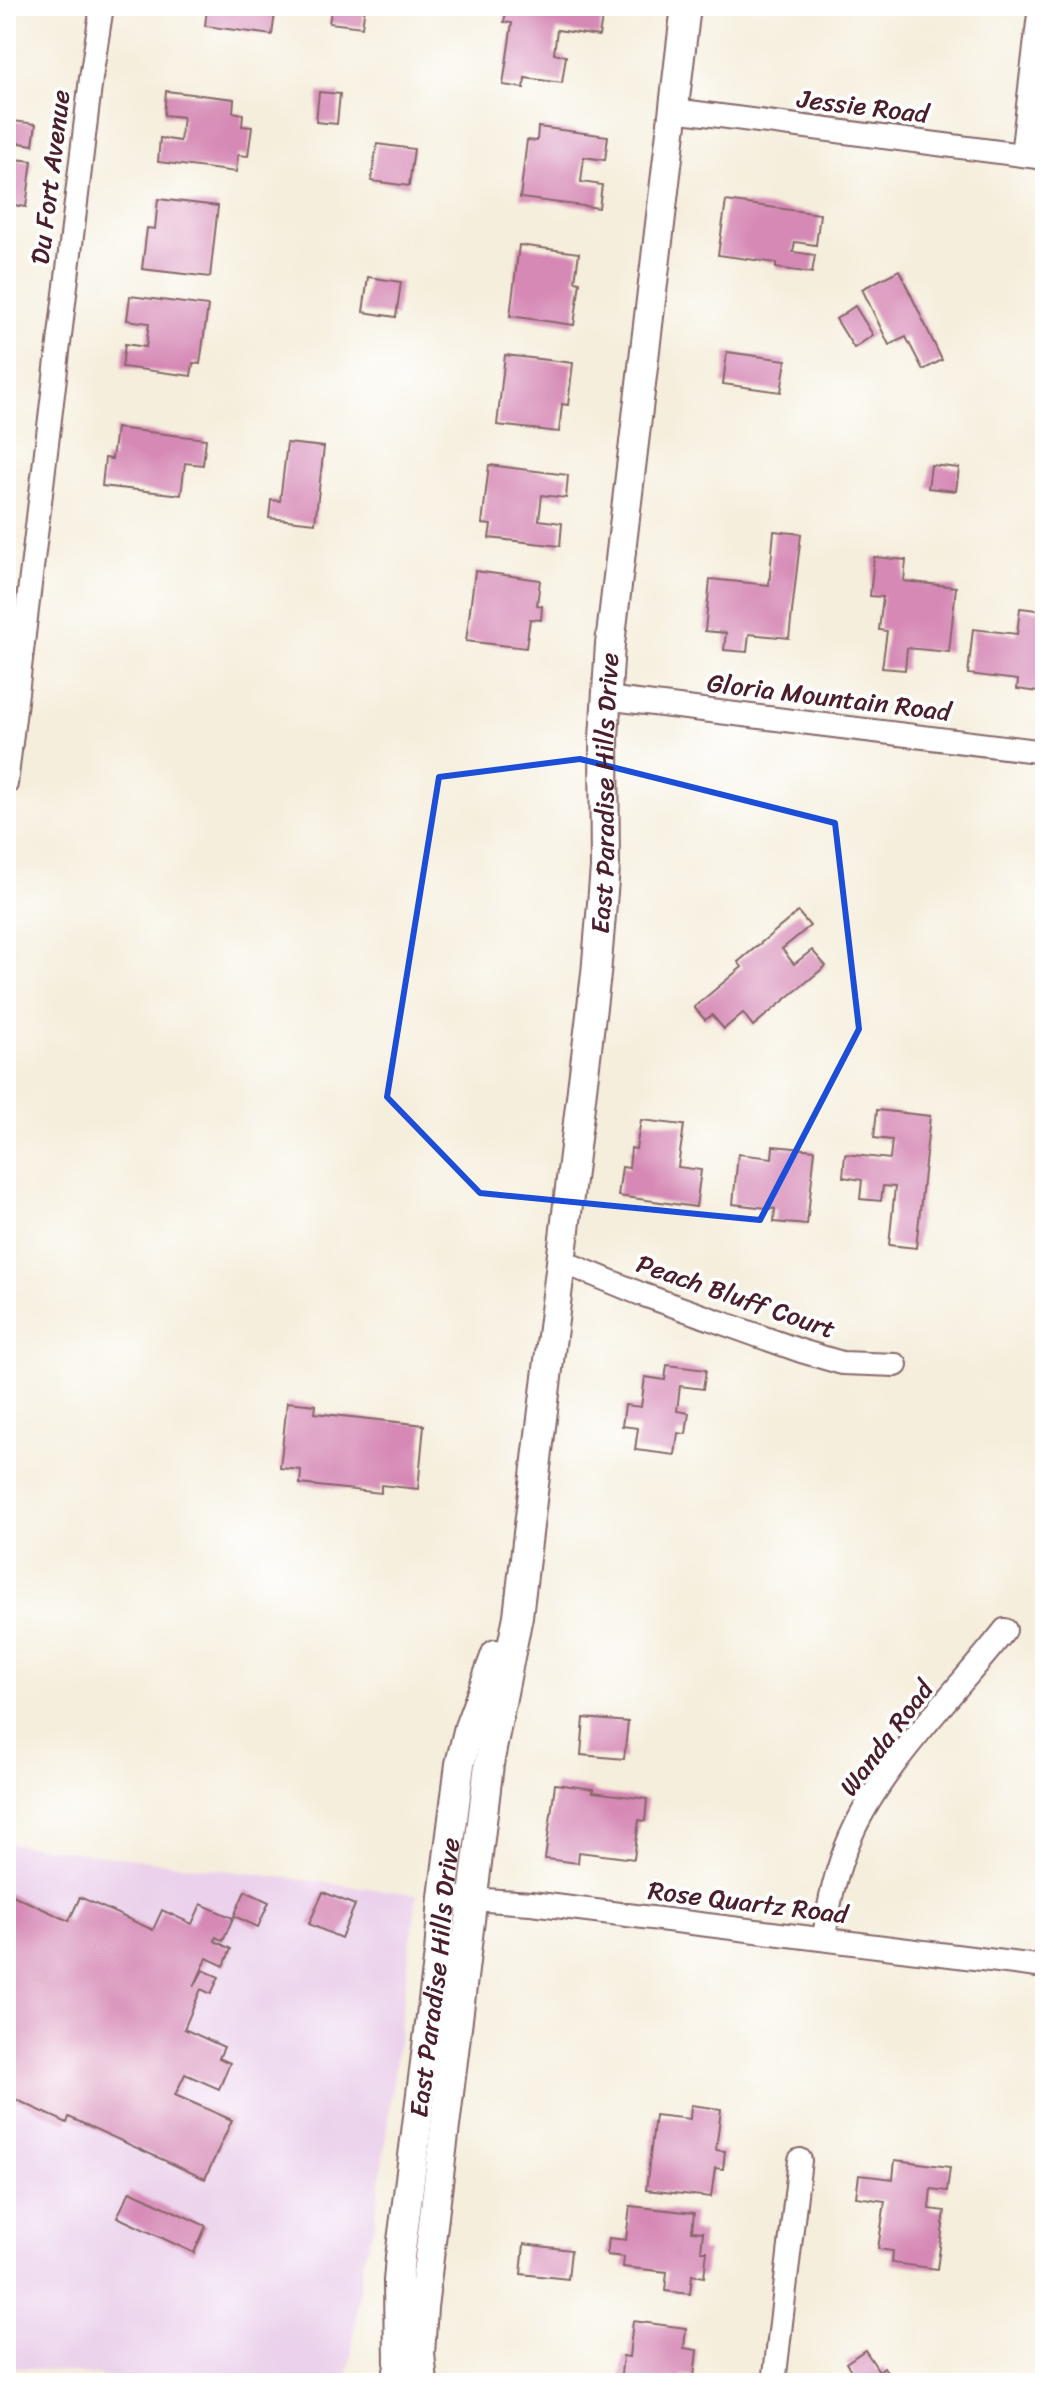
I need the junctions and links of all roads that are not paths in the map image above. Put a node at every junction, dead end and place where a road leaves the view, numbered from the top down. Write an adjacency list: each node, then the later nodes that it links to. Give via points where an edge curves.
1 (102, 6): 9 (street, Du Fort Avenue)
2 (686, 6): 4 (main road, East Paradise Hills Drive)
3 (1040, 6): 5 (street)
4 (674, 110): 5 (street, Jessie Road); 7 (main road, East Paradise Hills Drive)
5 (1022, 155): 6 (street, Jessie Road)
6 (1045, 158)
7 (605, 698): 8 (street, Gloria Mountain Road); 10 (main road, East Paradise Hills Drive, via 602,922)
8 (1045, 752)
9 (6, 784)
10 (561, 1261): 11 (street, Peach Bluff Court, via 801,1351 842,1363); 12 (main road, East Paradise Hills Drive)
11 (896, 1365)
12 (522, 1582): 14 (main road, East Paradise Hills Drive, via 464,1742); 15 (main road, East Paradise Hills Drive, via 493,1734)
13 (1005, 1630): 16 (street, Wanda Road, via 886,1776 867,1807 833,1888)
14 (443, 1897): 15 (street, Rose Quartz Road); 19 (main road, East Paradise Hills Drive, via 398,2281)
15 (473, 1899): 16 (street, Rose Quartz Road); 20 (main road, East Paradise Hills Drive, via 423,2307)
16 (824, 1939): 17 (street, Rose Quartz Road)
17 (1045, 1967)
18 (800, 2160): 21 (street)
19 (396, 2383)
20 (423, 2383)
21 (774, 2383)

